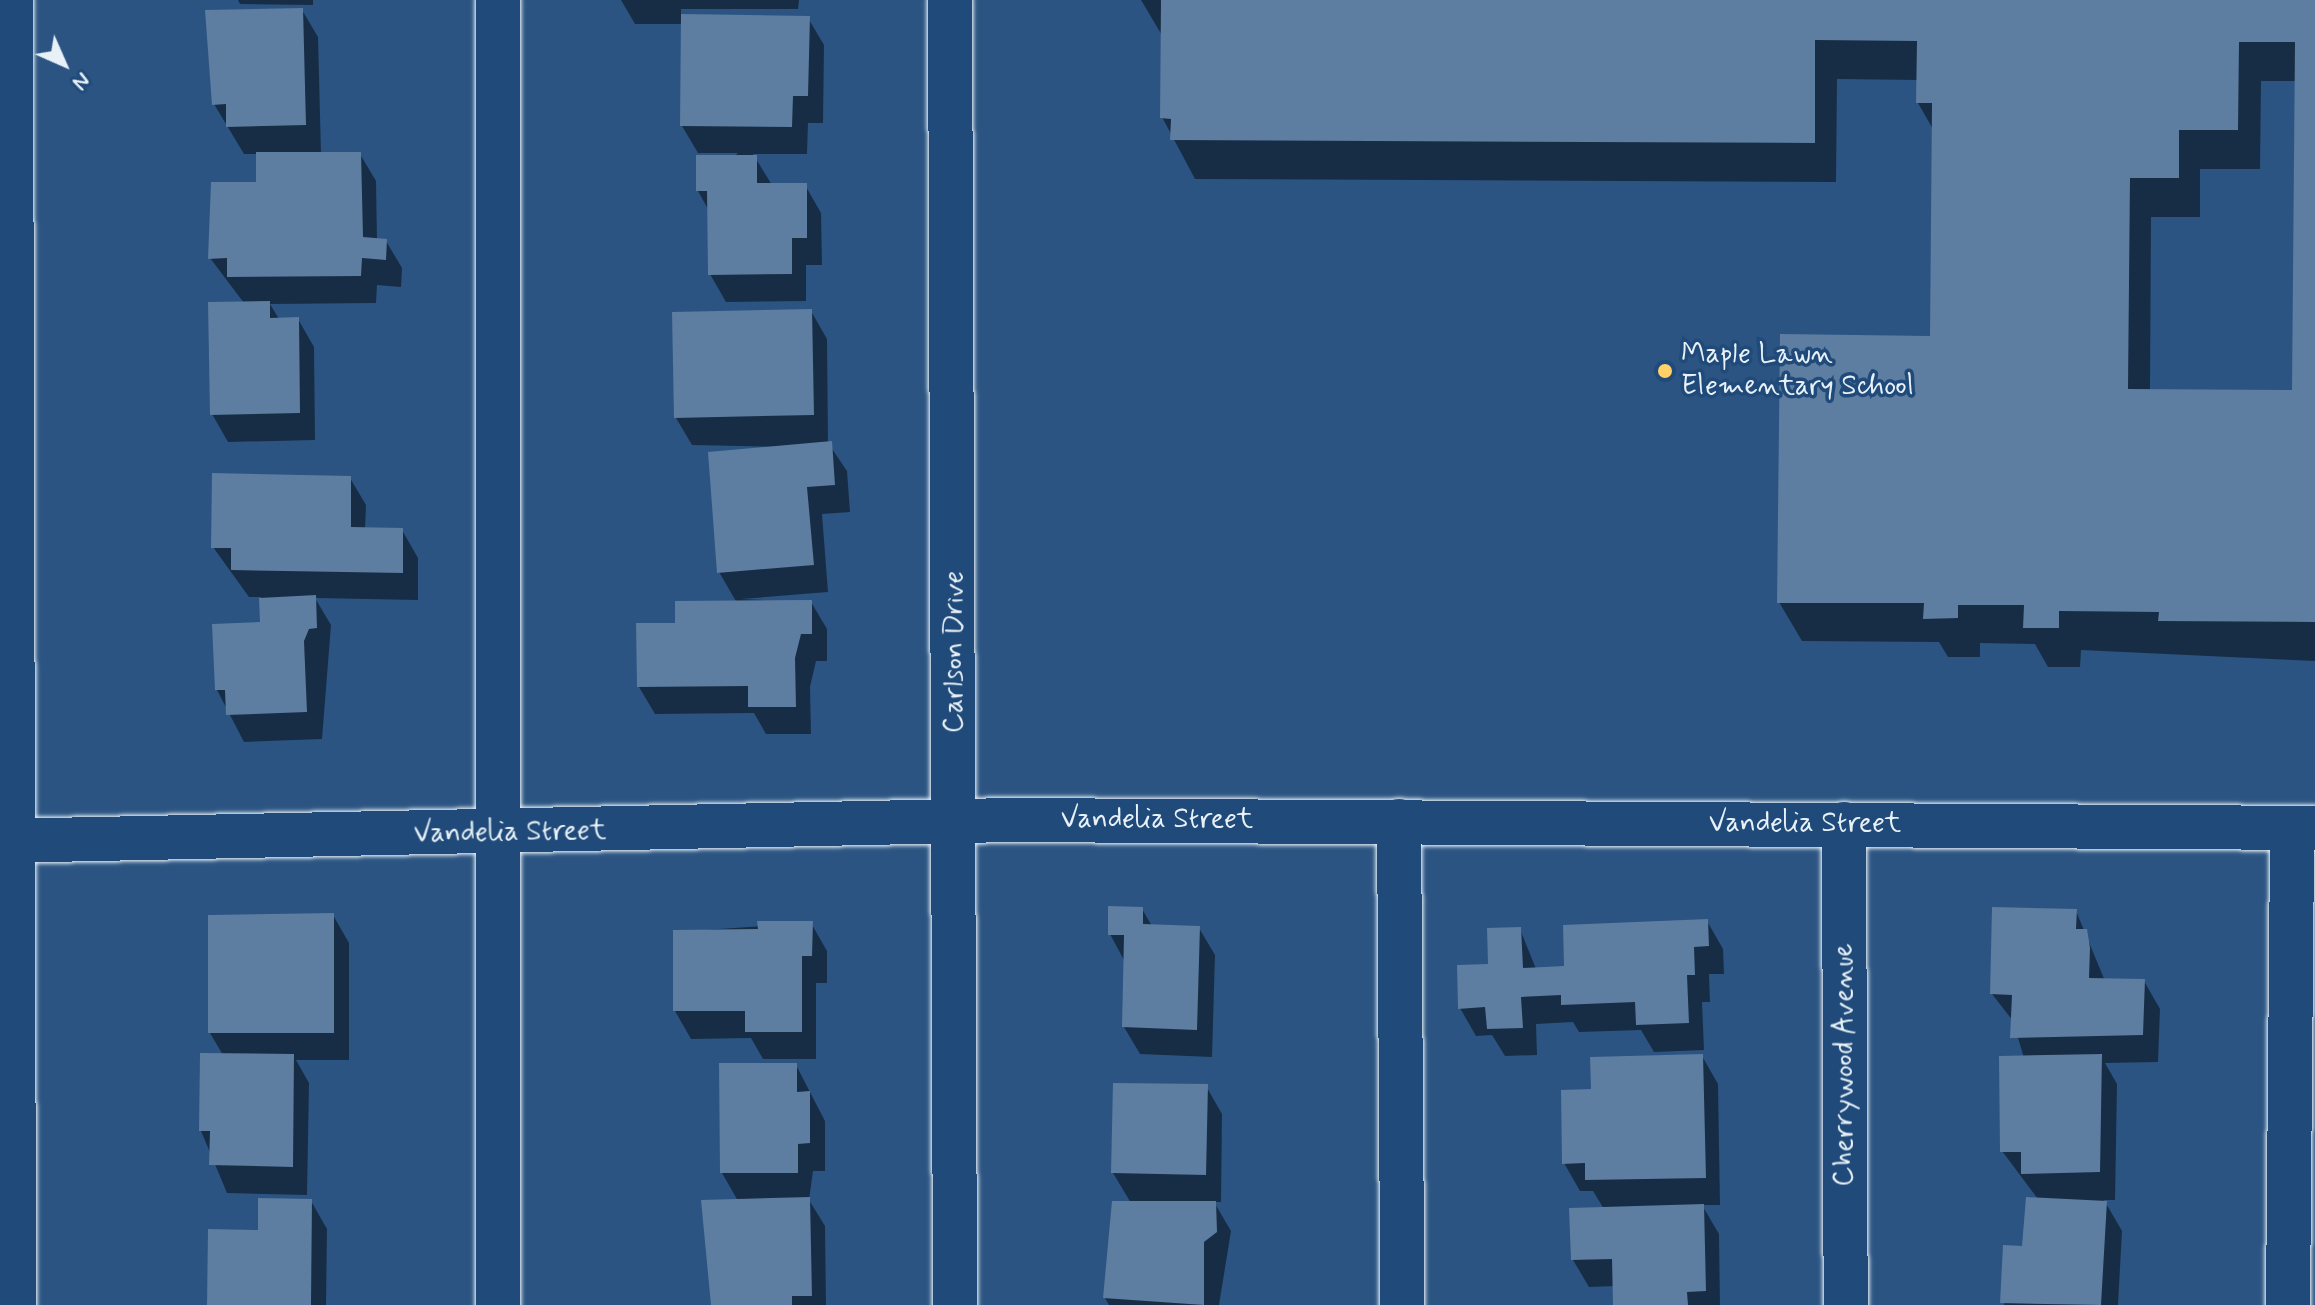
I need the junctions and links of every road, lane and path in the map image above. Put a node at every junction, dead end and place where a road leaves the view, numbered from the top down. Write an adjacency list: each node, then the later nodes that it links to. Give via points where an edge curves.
1 (11, 0): 4 (street)
2 (498, 0): 9 (street)
3 (950, 0): 5 (street, Carlson Drive)
4 (5, 65): 10 (street)
5 (957, 820): 6 (street, Vandelia Street); 9 (street, Vandelia Street); 13 (street, Carlson Drive)
6 (1399, 821): 7 (street, Vandelia Street); 14 (street)
7 (1844, 824): 8 (street, Vandelia Street); 15 (street, Cherrywood Avenue)
8 (2304, 828): 16 (street)
9 (494, 834): 10 (street, Vandelia Street); 12 (street)
10 (8, 841): 11 (street)
11 (14, 1305)
12 (498, 1305)
13 (955, 1305)
14 (1402, 1305)
15 (1846, 1305)
16 (2288, 1305)

